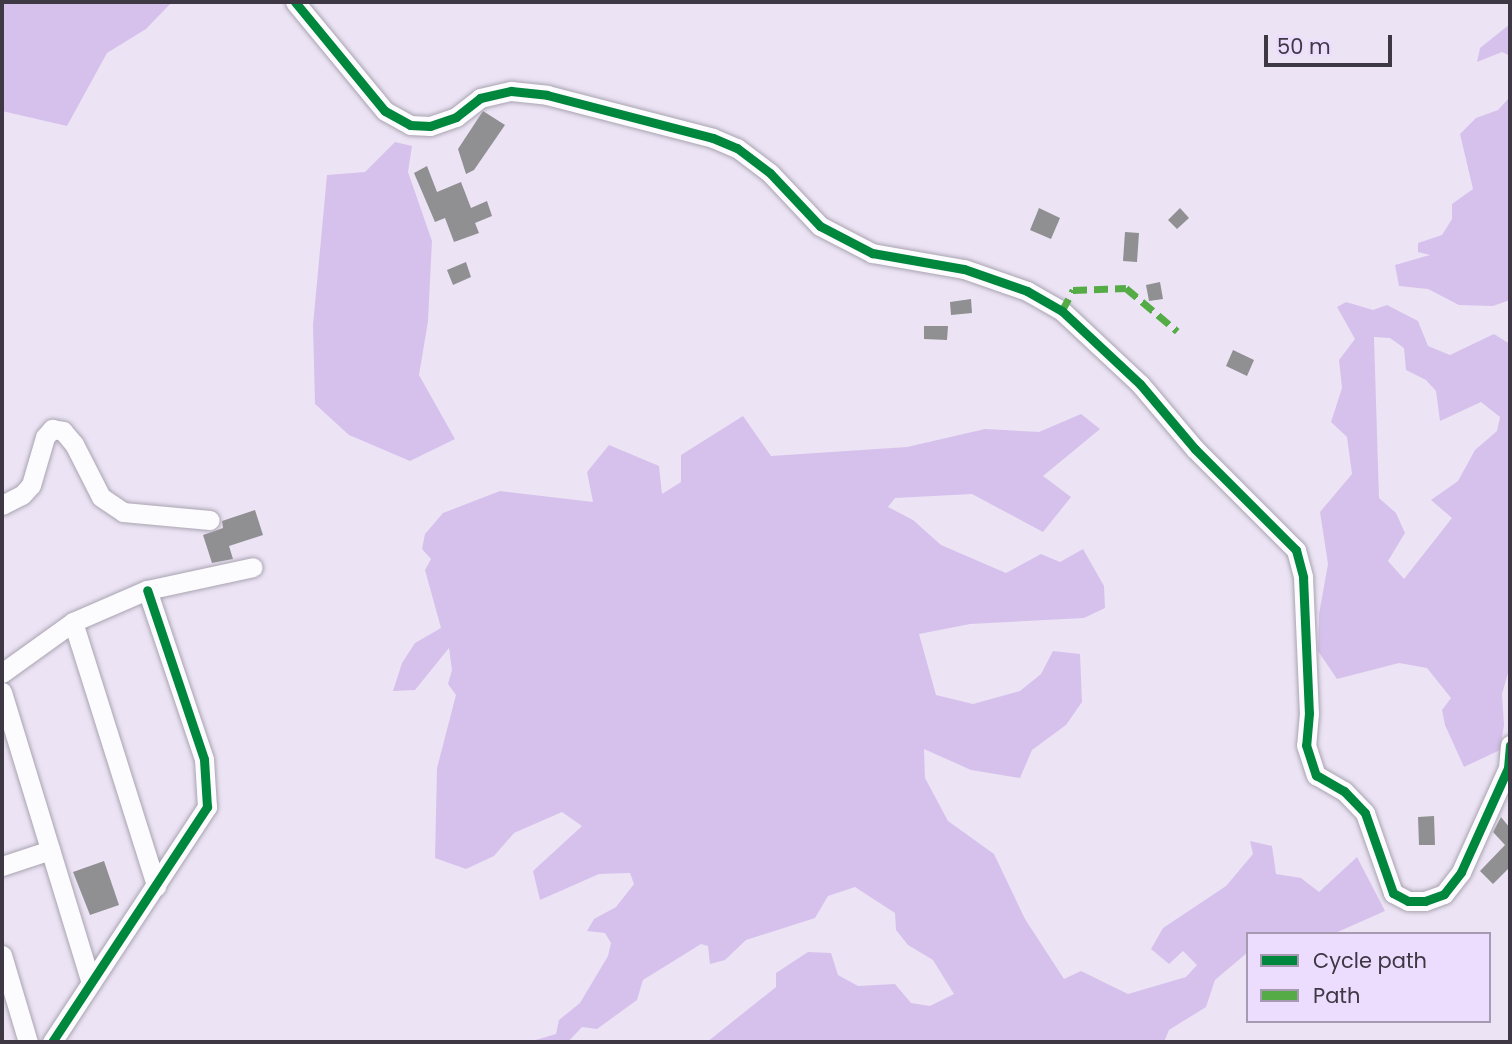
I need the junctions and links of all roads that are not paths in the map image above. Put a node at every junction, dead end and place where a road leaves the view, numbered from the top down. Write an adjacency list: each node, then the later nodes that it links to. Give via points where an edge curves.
1 (295, 2): 9 (street, via 385,111 410,125 430,126 456,117 480,98 510,91 547,95 713,138 737,148 770,173 820,226 872,253 964,269 1027,292 1062,311 1140,384 1195,449 1296,550 1304,591 1306,745 1316,775 1344,792 1365,813 1393,893 1408,901 1444,894 1461,872 1508,768)
2 (2, 505): 3 (street, via 31,485 36,460 52,429 63,431 101,497 123,512)
3 (210, 520)
4 (253, 567): 5 (street)
5 (148, 590): 6 (street); 12 (street, via 204,759 209,791 207,807)
6 (73, 622): 7 (street); 12 (street)
7 (2, 673)
8 (2, 692): 10 (street)
9 (1510, 745)
10 (50, 850): 11 (street); 14 (street)
11 (2, 866)
12 (156, 886): 14 (street)
13 (2, 956): 15 (street)
14 (91, 983): 16 (street)
15 (28, 1042)
16 (52, 1042)

